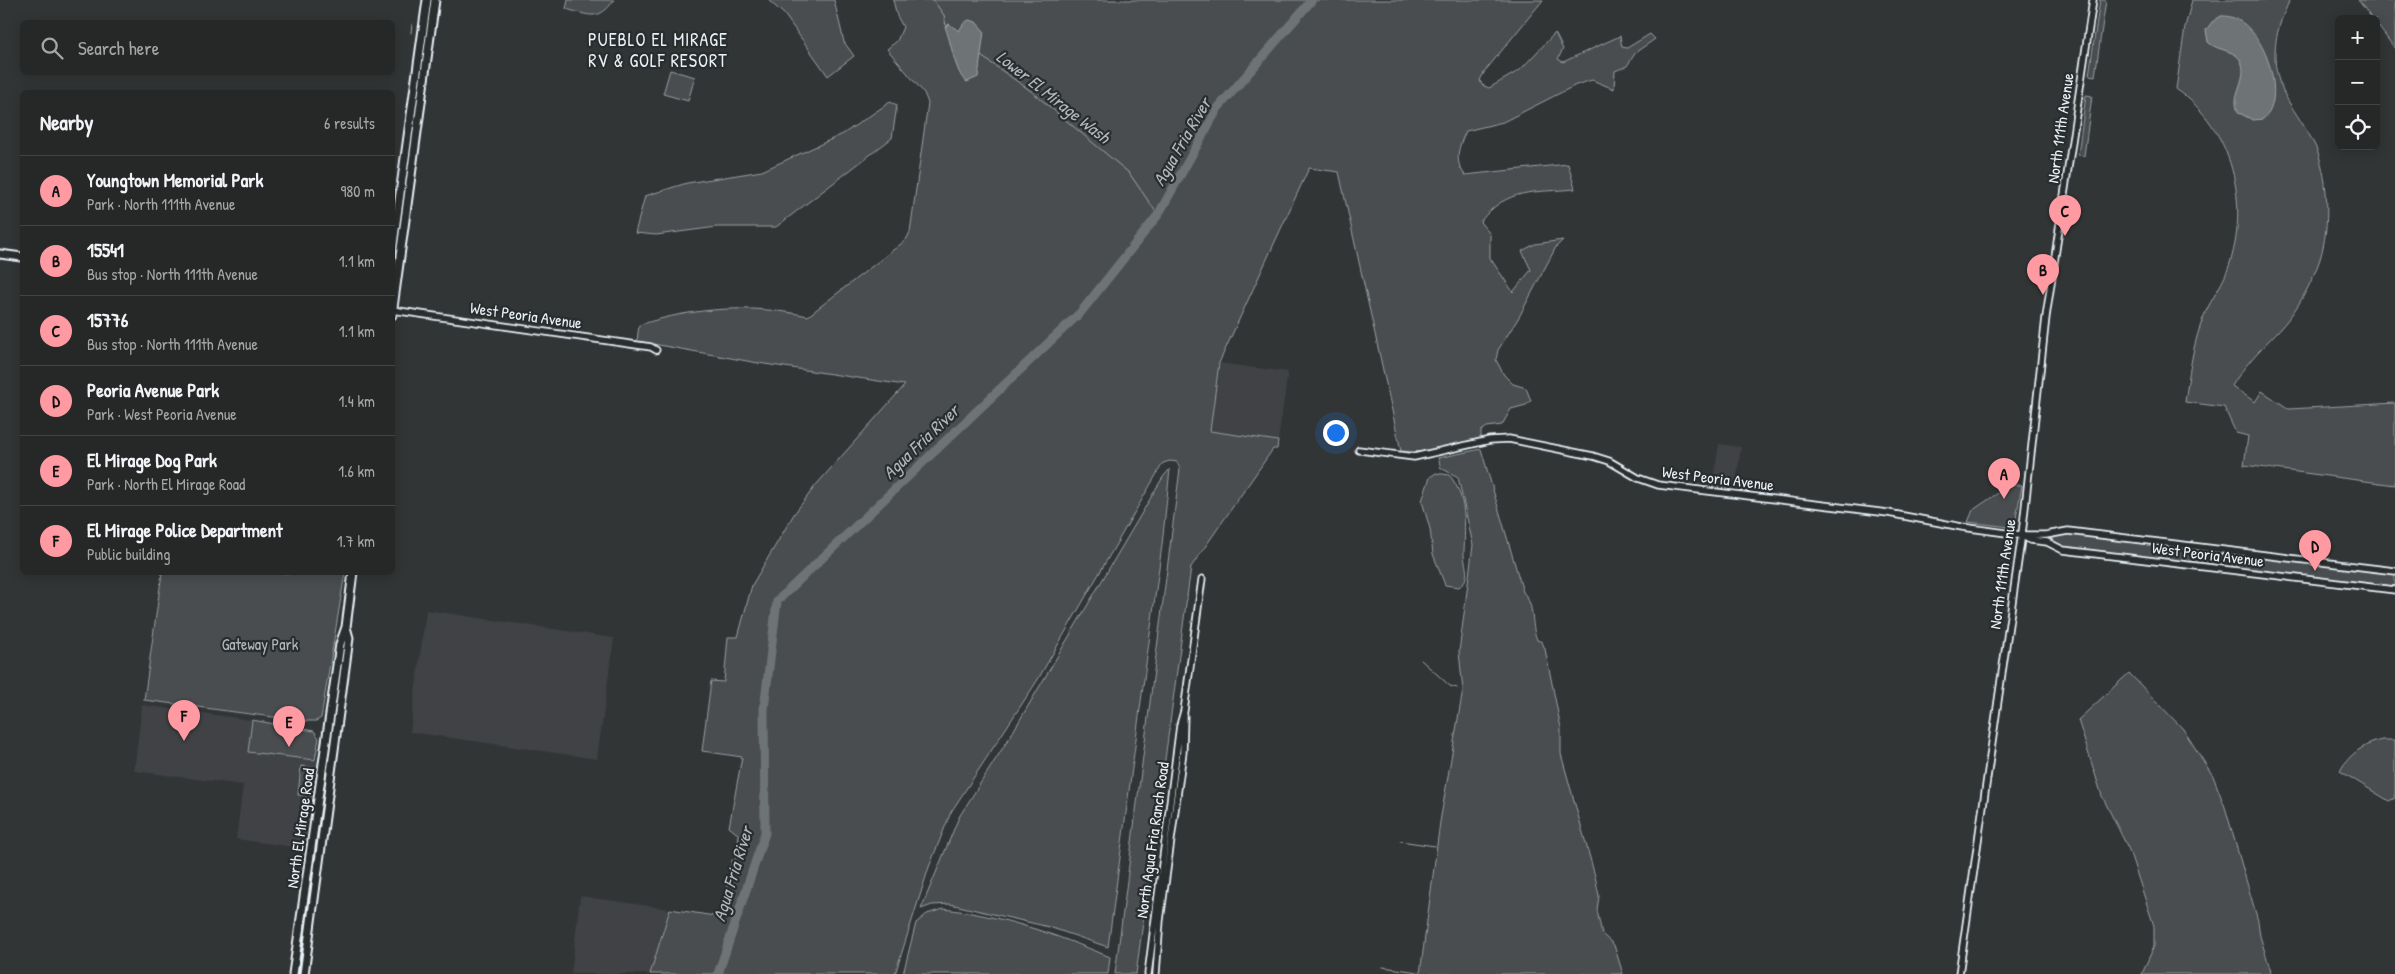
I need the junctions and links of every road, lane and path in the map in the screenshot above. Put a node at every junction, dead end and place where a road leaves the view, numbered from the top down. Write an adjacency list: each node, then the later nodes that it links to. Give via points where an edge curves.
1 (427, 0): 4 (main road)
2 (435, 0): 7 (main road)
3 (2093, 0): 11 (street, North 111th Avenue, via 2046,318)
4 (395, 229)
5 (0, 254): 6 (main road)
6 (20, 257)
7 (395, 295)
8 (395, 310): 9 (street, West Peoria Avenue)
9 (656, 350)
10 (1359, 450): 11 (street, West Peoria Avenue, via 1414,457 1490,440 1509,439 1593,456 1658,485 1888,513)
11 (2022, 535): 12 (street, West Peoria Avenue, via 2068,531); 15 (street, West Peoria Avenue, via 2063,550); 24 (street, North 111th Avenue)
12 (2395, 571)
13 (353, 575): 16 (main road, North El Mirage Road)
14 (1202, 579): 19 (street, North Agua Fria Ranch Road)
15 (2395, 590)
16 (346, 627): 17 (main road, North El Mirage Road); 18 (main road, North El Mirage Road)
17 (340, 637): 18 (main road); 20 (main road, North El Mirage Road)
18 (349, 638): 21 (main road, North El Mirage Road)
19 (1184, 711): 22 (street, North Agua Fria Ranch Road); 23 (street, North Agua Fria Ranch Road, via 1183,752 1160,920)
20 (294, 974)
21 (304, 974)
22 (1148, 974)
23 (1156, 974)
24 (1959, 974)

